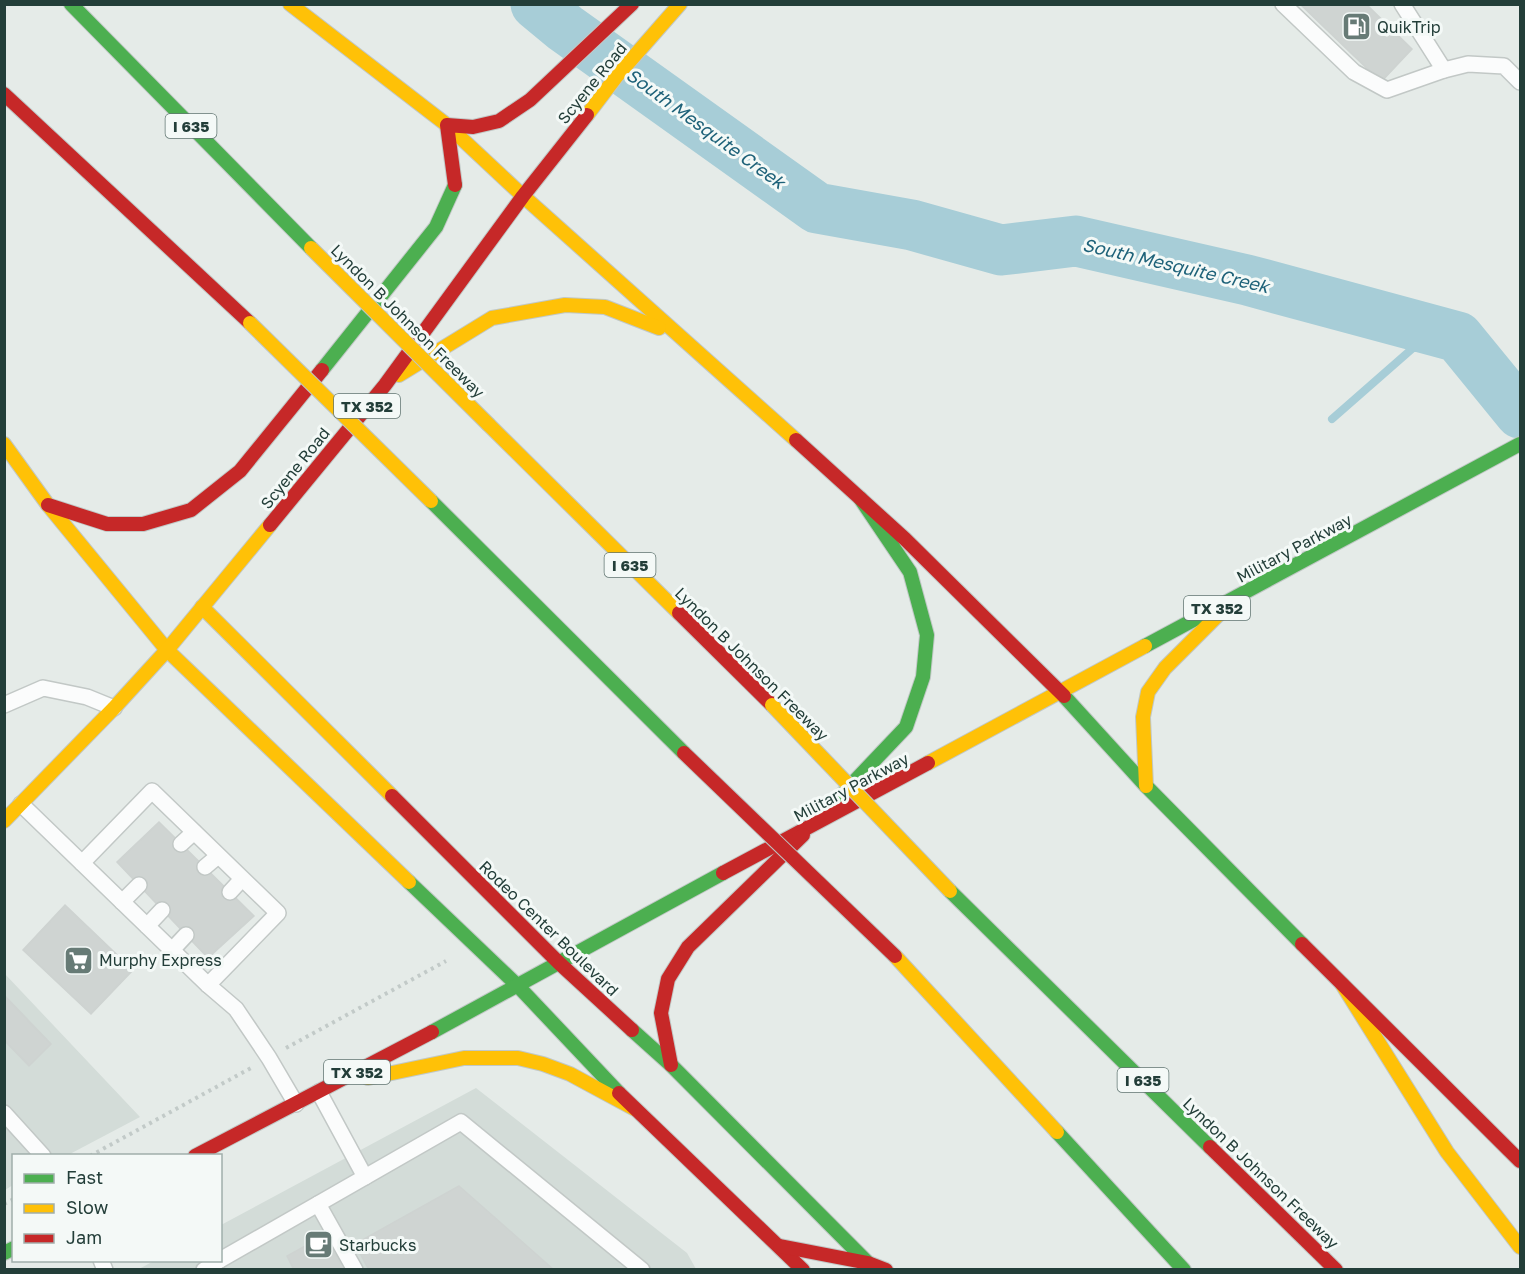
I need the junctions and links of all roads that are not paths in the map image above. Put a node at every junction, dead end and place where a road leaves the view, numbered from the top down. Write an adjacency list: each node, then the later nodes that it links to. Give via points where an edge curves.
1 (70, 4): 66 (main road, Lyndon B Johnson Freeway / I 635, bridge, via 772,705 950,891)
2 (290, 4): 10 (main road)
3 (632, 4): 10 (main road, via 530,100 499,120 473,127)
4 (680, 4): 11 (main road, Scyene Road / TX 352, via 616,77)
5 (1283, 4): 7 (lane, via 1354,72 1387,90)
6 (1402, 4): 7 (lane)
7 (1444, 70): 8 (lane, via 1468,64 1504,66)
8 (1521, 82)
9 (4, 94): 65 (main road, bridge, via 250,322 684,753 895,956)
10 (447, 125): 11 (main road); 17 (main road, via 454,185 435,227 240,471 191,510 143,524 107,524)
11 (523, 196): 12 (main road); 13 (main road, Scyene Road / TX 352)
12 (678, 335): 13 (main road, via 605,307 565,305 492,318); 16 (main road)
13 (385, 385): 19 (main road, Scyene Road / TX 352)
14 (4, 444): 17 (main road)
15 (1521, 444): 18 (main road, Military Parkway / TX 352)
16 (860, 498): 21 (main road); 27 (main road, via 910,572 927,635 923,677 906,727)
17 (48, 505): 20 (main road)
18 (1233, 600): 21 (main road, Military Parkway / TX 352); 24 (main road, via 1166,668 1148,692 1143,717)
19 (202, 607): 20 (main road, Scyene Road / TX 352); 41 (main road, Rodeo Center Boulevard)
20 (167, 650): 23 (main road, Scyene Road / TX 352); 44 (main road)
21 (1060, 693): 24 (main road); 27 (main road, Military Parkway / TX 352)
22 (4, 705): 23 (lane, via 43,688 87,697)
23 (114, 708): 25 (main road, Scyene Road / TX 352)
24 (1146, 786): 42 (main road)
25 (21, 804): 26 (main road, Scyene Road / TX 352); 31 (lane)
26 (4, 821)
27 (812, 826): 41 (main road, Military Parkway / TX 352); 45 (main road, via 688,947 668,979 662,1013)
28 (194, 832): 29 (lane); 30 (lane); 31 (lane, via 152,791)
29 (181, 844)
30 (218, 856): 32 (lane); 33 (lane)
31 (82, 863): 36 (lane)
32 (205, 867)
33 (242, 879): 35 (lane); 43 (lane, via 278,913)
34 (139, 885): 36 (lane)
35 (230, 892)
36 (122, 902): 38 (lane)
37 (162, 910): 38 (lane)
38 (147, 926): 40 (lane)
39 (186, 935): 40 (lane)
40 (172, 950): 43 (lane)
41 (558, 962): 44 (main road, Military Parkway / TX 352); 45 (main road, Rodeo Center Boulevard)
42 (1342, 984): 52 (main road); 56 (main road, via 1447,1152)
43 (208, 985): 47 (lane, via 236,1008)
44 (517, 985): 46 (main road, Military Parkway / TX 352); 48 (main road)
45 (671, 1065): 59 (main road, Rodeo Center Boulevard)
46 (325, 1089): 47 (main road, Military Parkway / TX 352); 48 (main road, via 464,1058 518,1058 570,1074); 53 (lane)
47 (296, 1104): 51 (main road, Military Parkway / TX 352)
48 (635, 1109): 55 (main road)
49 (4, 1113): 50 (lane)
50 (42, 1154)
51 (197, 1154)
52 (1521, 1161)
53 (365, 1178): 54 (lane); 62 (lane, via 461,1122)
54 (318, 1204): 57 (lane); 61 (lane)
55 (780, 1246): 59 (main road); 63 (main road)
56 (1521, 1247)
57 (223, 1260)
58 (219, 1262): 60 (lane)
59 (871, 1266): 64 (main road)
60 (204, 1269)
61 (355, 1269)
62 (642, 1269)
63 (803, 1269)
64 (886, 1269)
65 (1184, 1269)
66 (1336, 1269)

